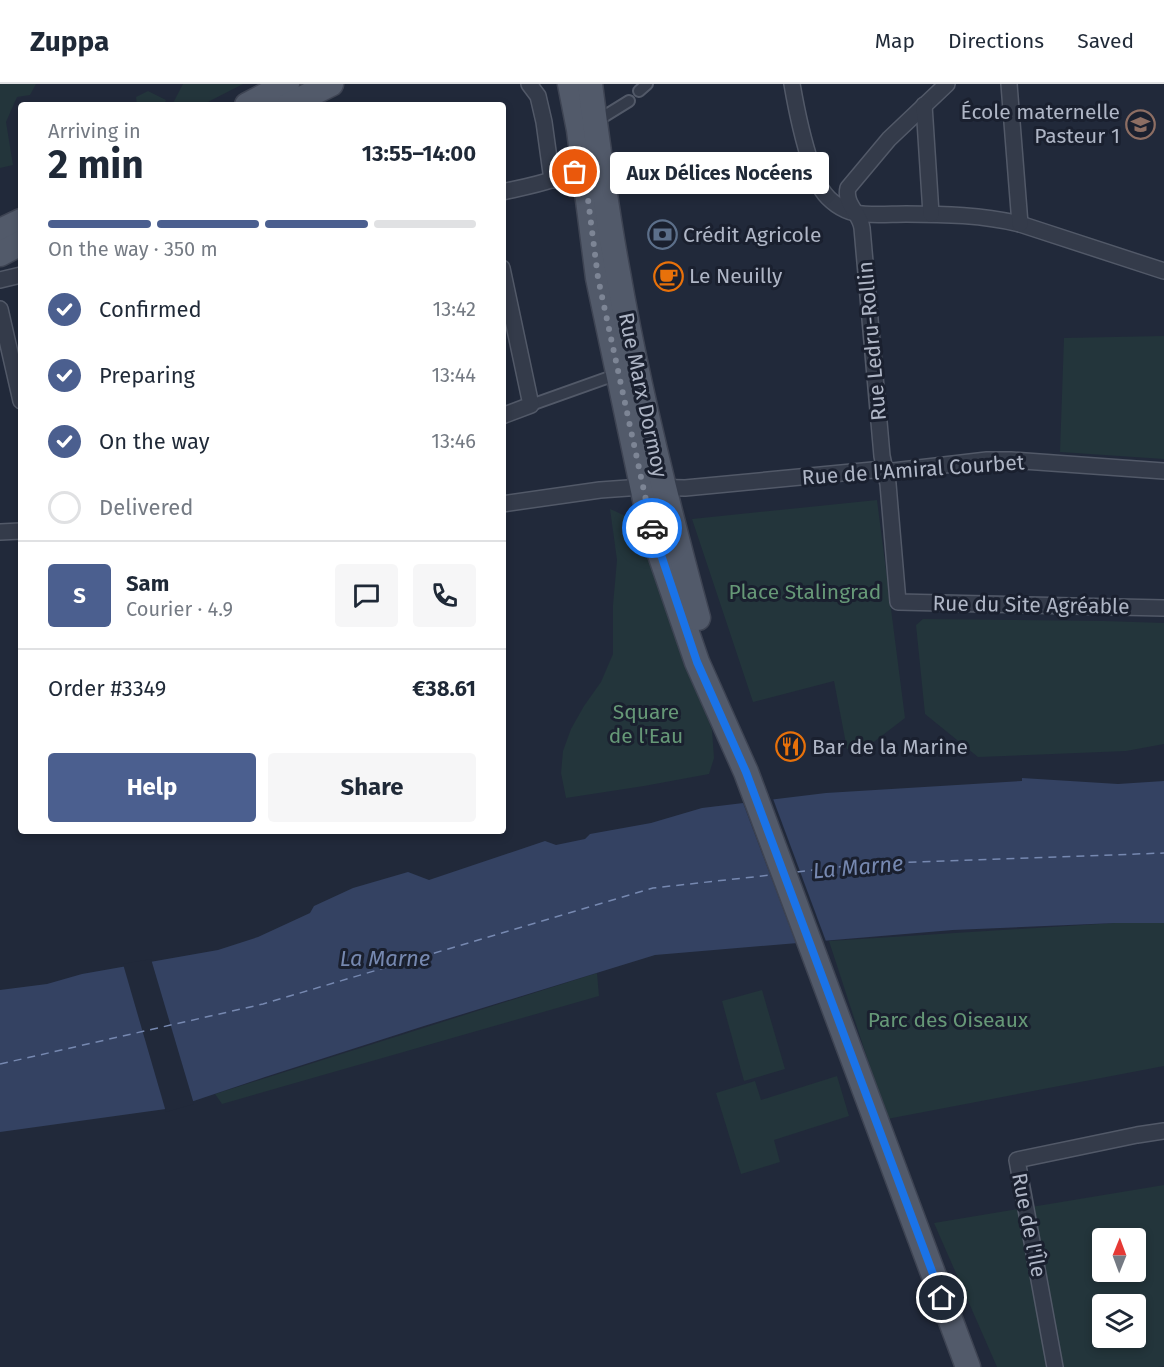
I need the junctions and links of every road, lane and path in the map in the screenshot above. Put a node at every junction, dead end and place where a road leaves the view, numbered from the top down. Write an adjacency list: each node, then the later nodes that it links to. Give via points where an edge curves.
1 (287, 84): 9 (main road)
2 (331, 84): 11 (main road)
3 (529, 84): 15 (street, via 538,96)
4 (570, 84): 14 (main road, Rue Marx Dormoy, via 579,130)
5 (590, 84): 13 (main road, Rue Marx Dormoy)
6 (792, 84): 17 (street, via 801,134 816,178 829,199)
7 (946, 84): 12 (street)
8 (1009, 84): 20 (street)
9 (259, 95)
10 (629, 101): 13 (street)
11 (296, 102)
12 (924, 105): 17 (street, Rue Ledru-Rollin, via 848,188 846,194); 18 (street)
13 (595, 122): 14 (main road, Rue Marx Dormoy)
14 (593, 167): 15 (street); 29 (main road, Rue Marx Dormoy, via 598,278); 35 (main road, Rue Marx Dormoy, via 622,294)
15 (554, 180): 16 (street)
16 (506, 191)
17 (855, 213): 18 (street); 33 (street, Rue Ledru-Rollin, via 862,228)
18 (931, 214): 20 (street)
19 (18, 222): 21 (main road)
20 (1020, 224): 24 (street)
21 (0, 231)
22 (18, 245): 23 (main road)
23 (0, 254)
24 (1164, 272)
25 (18, 276): 26 (street)
26 (0, 280)
27 (506, 287): 31 (street)
28 (0, 309): 30 (street)
29 (618, 374): 31 (street); 35 (main road, Rue Marx Dormoy)
30 (18, 388)
31 (531, 405): 32 (street)
32 (506, 414)
33 (885, 470): 34 (street, Rue de l'Amiral Courbet, via 1011,460); 35 (street, Rue de l'Amiral Courbet); 39 (street, Rue Ledru-Rollin)
34 (1164, 471)
35 (652, 488): 36 (street, Rue de l'Amiral Courbet, via 600,490); 42 (main road, Rue Marx Dormoy, via 729,733)
36 (506, 503)
37 (18, 531): 38 (street)
38 (0, 532)
39 (898, 602): 40 (street, Rue du Site Agréable)
40 (1164, 608)
41 (1164, 1131): 43 (street, Rue de l'Île, via 1017,1160)
42 (968, 1367)
43 (1056, 1367)

